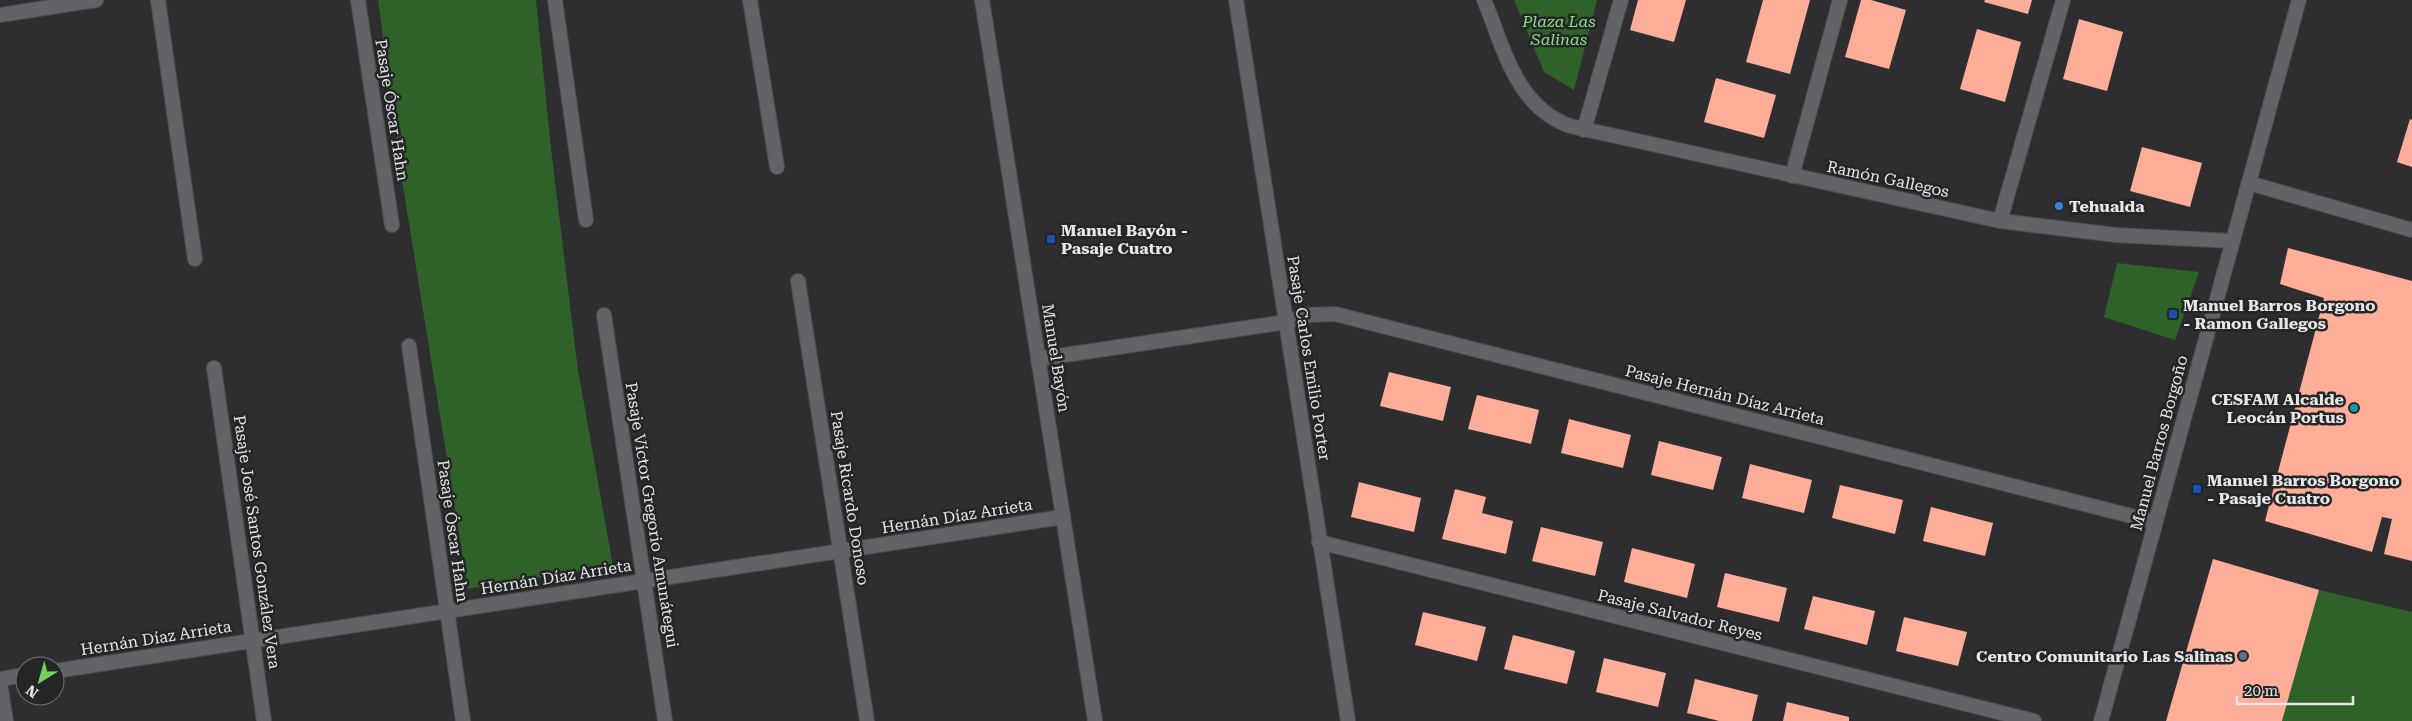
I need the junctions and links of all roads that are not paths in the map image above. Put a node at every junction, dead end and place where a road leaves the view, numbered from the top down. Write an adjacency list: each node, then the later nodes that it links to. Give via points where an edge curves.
1 (96, 0): 13 (street)
2 (158, 0): 23 (street)
3 (358, 0): 20 (street, Pasaje Óscar Hahn)
4 (555, 0): 18 (street)
5 (750, 0): 15 (street)
6 (982, 0): 28 (street, Manuel Bayón)
7 (1236, 0): 26 (street, Pasaje Carlos Emilio Porter)
8 (1484, 0): 14 (street, Ramón Gallegos, via 1519,83 1532,103 1556,121)
9 (1620, 0): 14 (street)
10 (1840, 0): 16 (street)
11 (2063, 0): 19 (street)
12 (2299, 0): 17 (street, Manuel Barros Borgoño)
13 (0, 15)
14 (1584, 130): 16 (street, Ramón Gallegos)
15 (777, 167)
16 (1792, 176): 19 (street, Ramón Gallegos)
17 (2248, 182): 21 (street); 22 (street, Manuel Barros Borgoño)
18 (586, 220)
19 (2000, 221): 22 (street, Ramón Gallegos, via 2116,235)
20 (392, 225)
21 (2412, 230)
22 (2232, 241): 31 (street, Manuel Barros Borgoño)
23 (196, 259)
24 (798, 281): 33 (street, Pasaje Ricardo Donoso)
25 (604, 315): 34 (street, Pasaje Víctor Gregorio Amunátegui)
26 (1286, 322): 28 (street); 31 (street, Pasaje Hernán Díaz Arrieta, via 1309,315 1335,314); 32 (street, Pasaje Carlos Emilio Porter)
27 (409, 346): 35 (street, Pasaje Óscar Hahn)
28 (1038, 359): 30 (street, Manuel Bayón)
29 (214, 368): 36 (street, Pasaje José Santos González Vera)
30 (1063, 517): 33 (street, Hernán Díaz Arrieta); 46 (street, Manuel Bayón)
31 (2155, 522): 49 (street, Manuel Barros Borgoño)
32 (1319, 542): 47 (street, Pasaje Carlos Emilio Porter); 48 (street, Pasaje Salvador Reyes)
33 (841, 551): 34 (street, Hernán Díaz Arrieta); 45 (street, Pasaje Ricardo Donoso)
34 (644, 581): 35 (street, Hernán Díaz Arrieta); 44 (street, Pasaje Víctor Gregorio Amunátegui)
35 (447, 611): 36 (street, Hernán Díaz Arrieta); 43 (street, Pasaje Óscar Hahn)
36 (253, 641): 37 (street, Hernán Díaz Arrieta); 42 (street, Pasaje José Santos González Vera)
37 (65, 669)
38 (15, 677): 39 (street)
39 (0, 679)
40 (0, 684): 41 (street)
41 (6, 721)
42 (264, 721)
43 (463, 721)
44 (665, 721)
45 (867, 721)
46 (1096, 721)
47 (1348, 721)
48 (2034, 721)
49 (2100, 721)

